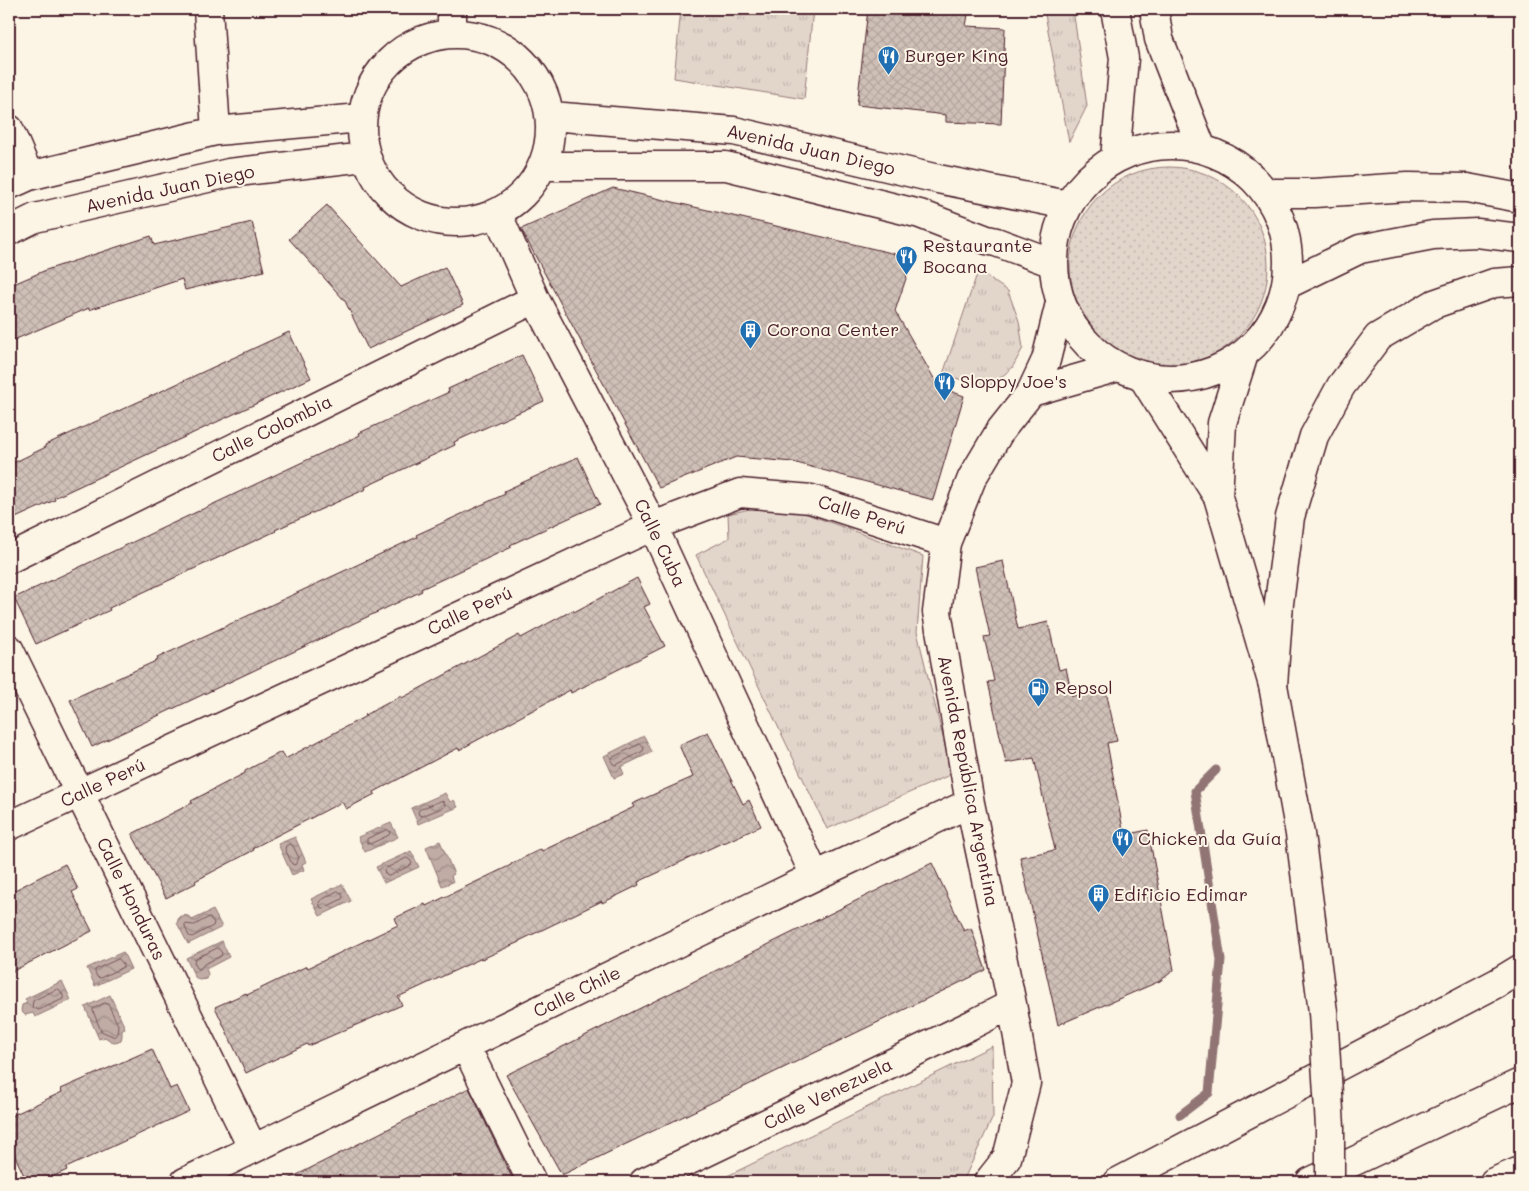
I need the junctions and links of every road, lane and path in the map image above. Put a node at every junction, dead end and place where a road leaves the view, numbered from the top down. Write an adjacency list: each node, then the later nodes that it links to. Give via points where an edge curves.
1 (208, 9): 8 (main road)
2 (1115, 9): 11 (main road, via 1124,58)
3 (1154, 9): 9 (main road, via 1159,39)
4 (452, 21): 5 (main road, via 512,51 533,71); 6 (main road, via 388,62 368,91)
5 (551, 116): 12 (main road, via 552,133); 16 (main road, Avenida Juan Diego, via 734,131 938,180)
6 (361, 118): 8 (main road); 10 (main road)
7 (9, 129): 13 (main road)
8 (216, 131): 13 (main road)
9 (1202, 149): 11 (main road, via 1158,146); 14 (main road, via 1221,156 1246,172)
10 (365, 157): 17 (main road, via 385,192 411,212 449,223); 18 (main road, Avenida Juan Diego, via 228,173 35,218)
11 (1115, 159): 16 (main road, via 1088,178)
12 (544, 166): 17 (main road, via 528,192); 20 (main road, Avenida Juan Diego, via 726,166 920,214)
13 (19, 180)
14 (1266, 193): 15 (main road, via 1467,188); 22 (main road, via 1281,221 1288,253)
15 (1520, 198)
16 (1068, 205): 20 (main road, via 1056,233)
17 (498, 215): 23 (main road, Calle Cuba)
18 (9, 231)
19 (1520, 238): 22 (main road, via 1477,233 1433,235 1360,249)
20 (1053, 263): 24 (main road)
21 (1520, 281): 33 (main road, via 1494,283 1434,304 1378,337 1341,386 1314,436 1290,517)
22 (1286, 285): 25 (main road, via 1278,311 1264,334)
23 (535, 299): 29 (main road, Calle Cuba); 31 (main road, Calle Colombia)
24 (1060, 303): 26 (main road, via 1074,329 1094,351); 27 (main road, Avenida República Argentina, via 1046,360)
25 (1244, 354): 26 (main road, via 1213,372 1178,379); 28 (main road, via 1222,423)
26 (1130, 372): 27 (main road); 28 (main road)
27 (1031, 392): 30 (main road, Avenida República Argentina, via 1000,431 972,478)
28 (1218, 497): 33 (main road)
29 (653, 526): 30 (main road, Calle Perú, via 740,493 811,499); 34 (main road, Calle Perú); 37 (main road, Calle Cuba)
30 (946, 543): 35 (main road, Avenida República Argentina, via 937,612)
31 (9, 559)
32 (9, 649): 34 (main road, Calle Honduras)
33 (1273, 685): 50 (main road, bridge, via 1300,834 1323,1012)
34 (79, 794): 36 (main road, Calle Perú); 42 (main road, Calle Honduras)
35 (970, 803): 37 (main road, Calle Chile); 39 (main road, Avenida República Argentina)
36 (9, 826)
37 (815, 876): 40 (main road, Calle Chile)
38 (1520, 969): 48 (main road)
39 (1012, 1004): 46 (main road, Calle Venezuela); 47 (main road, Avenida República Argentina, via 1026,1083 1007,1158)
40 (466, 1046): 42 (main road, Calle Chile); 45 (main road)
41 (1520, 1083): 49 (main road)
42 (253, 1149): 44 (main road, Calle Chile)
43 (1520, 1171): 51 (main road)
44 (185, 1182)
45 (532, 1182)
46 (644, 1182)
47 (988, 1182)
48 (1118, 1182)
49 (1310, 1182)
50 (1330, 1182)
51 (1494, 1182)

